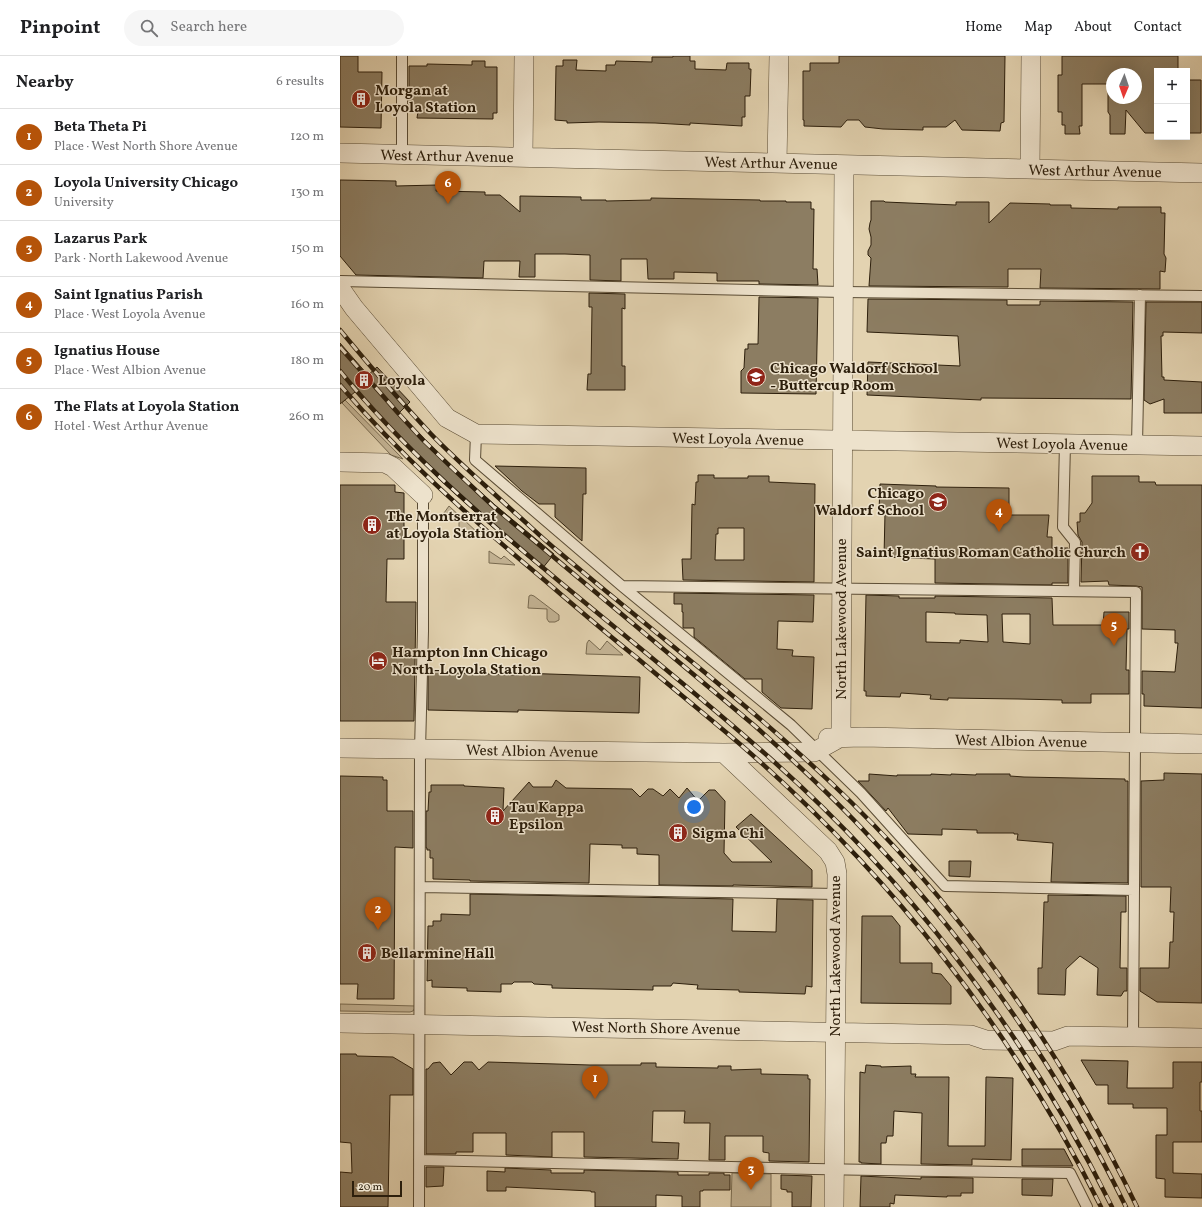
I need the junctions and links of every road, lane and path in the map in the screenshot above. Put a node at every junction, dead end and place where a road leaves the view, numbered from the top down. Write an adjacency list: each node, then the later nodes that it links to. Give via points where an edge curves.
1 (402, 56): 6 (lane)
2 (524, 56): 7 (street)
3 (778, 56): 8 (street)
4 (1031, 56): 10 (street)
5 (340, 153): 6 (street, West Arthur Avenue)
6 (402, 155): 7 (street, West Arthur Avenue)
7 (523, 157): 8 (street, West Arthur Avenue)
8 (777, 164): 9 (street, West Arthur Avenue)
9 (844, 165): 10 (street, West Arthur Avenue); 14 (street, North Lakewood Avenue)
10 (1030, 169): 11 (street, West Arthur Avenue)
11 (1202, 173)
12 (340, 281): 14 (lane)
13 (340, 288): 17 (street, West Loyola Avenue, via 447,418)
14 (843, 292): 15 (lane); 18 (street, North Lakewood Avenue)
15 (1140, 295): 16 (lane); 20 (lane)
16 (1202, 296)
17 (476, 434): 18 (street, West Loyola Avenue); 24 (lane, via 475,460)
18 (842, 441): 19 (street, West Loyola Avenue); 25 (street, North Lakewood Avenue)
19 (1065, 444): 20 (street, West Loyola Avenue); 26 (lane, via 1063,527 1075,542)
20 (1137, 445): 21 (street, West Loyola Avenue)
21 (1202, 446)
22 (340, 462): 23 (street, via 384,463 393,466)
23 (423, 495): 32 (lane)
24 (622, 586): 25 (lane); 30 (lane)
25 (841, 588): 26 (lane); 27 (street, North Lakewood Avenue)
26 (1074, 591): 28 (lane, via 1136,592)
27 (841, 737): 28 (street, West Albion Avenue); 30 (street, West Albion Avenue)
28 (1135, 743): 29 (street, West Albion Avenue); 35 (lane)
29 (1202, 744)
30 (812, 745): 33 (street, West Albion Avenue, via 725,740); 35 (lane, via 861,793 945,886)
31 (340, 748): 32 (street, West Albion Avenue)
32 (420, 750): 33 (street, West Albion Avenue); 34 (lane)
33 (724, 753): 36 (street, North Lakewood Avenue, via 828,851 836,868)
34 (420, 887): 36 (lane); 38 (lane)
35 (1134, 890): 40 (lane)
36 (836, 894): 39 (street, North Lakewood Avenue)
37 (340, 1023): 38 (street, West North Shore Avenue)
38 (419, 1024): 39 (street, West North Shore Avenue); 42 (lane)
39 (835, 1032): 40 (street, West North Shore Avenue, via 971,1034 986,1029 1001,1029 1054,1030 1068,1036); 43 (street, North Lakewood Avenue)
40 (1133, 1037): 41 (street, West North Shore Avenue)
41 (1202, 1038)
42 (419, 1160): 43 (lane); 44 (lane)
43 (834, 1169): 45 (street, North Lakewood Avenue); 46 (lane, via 1070,1173)
44 (419, 1207)
45 (834, 1207)
46 (1087, 1207)

